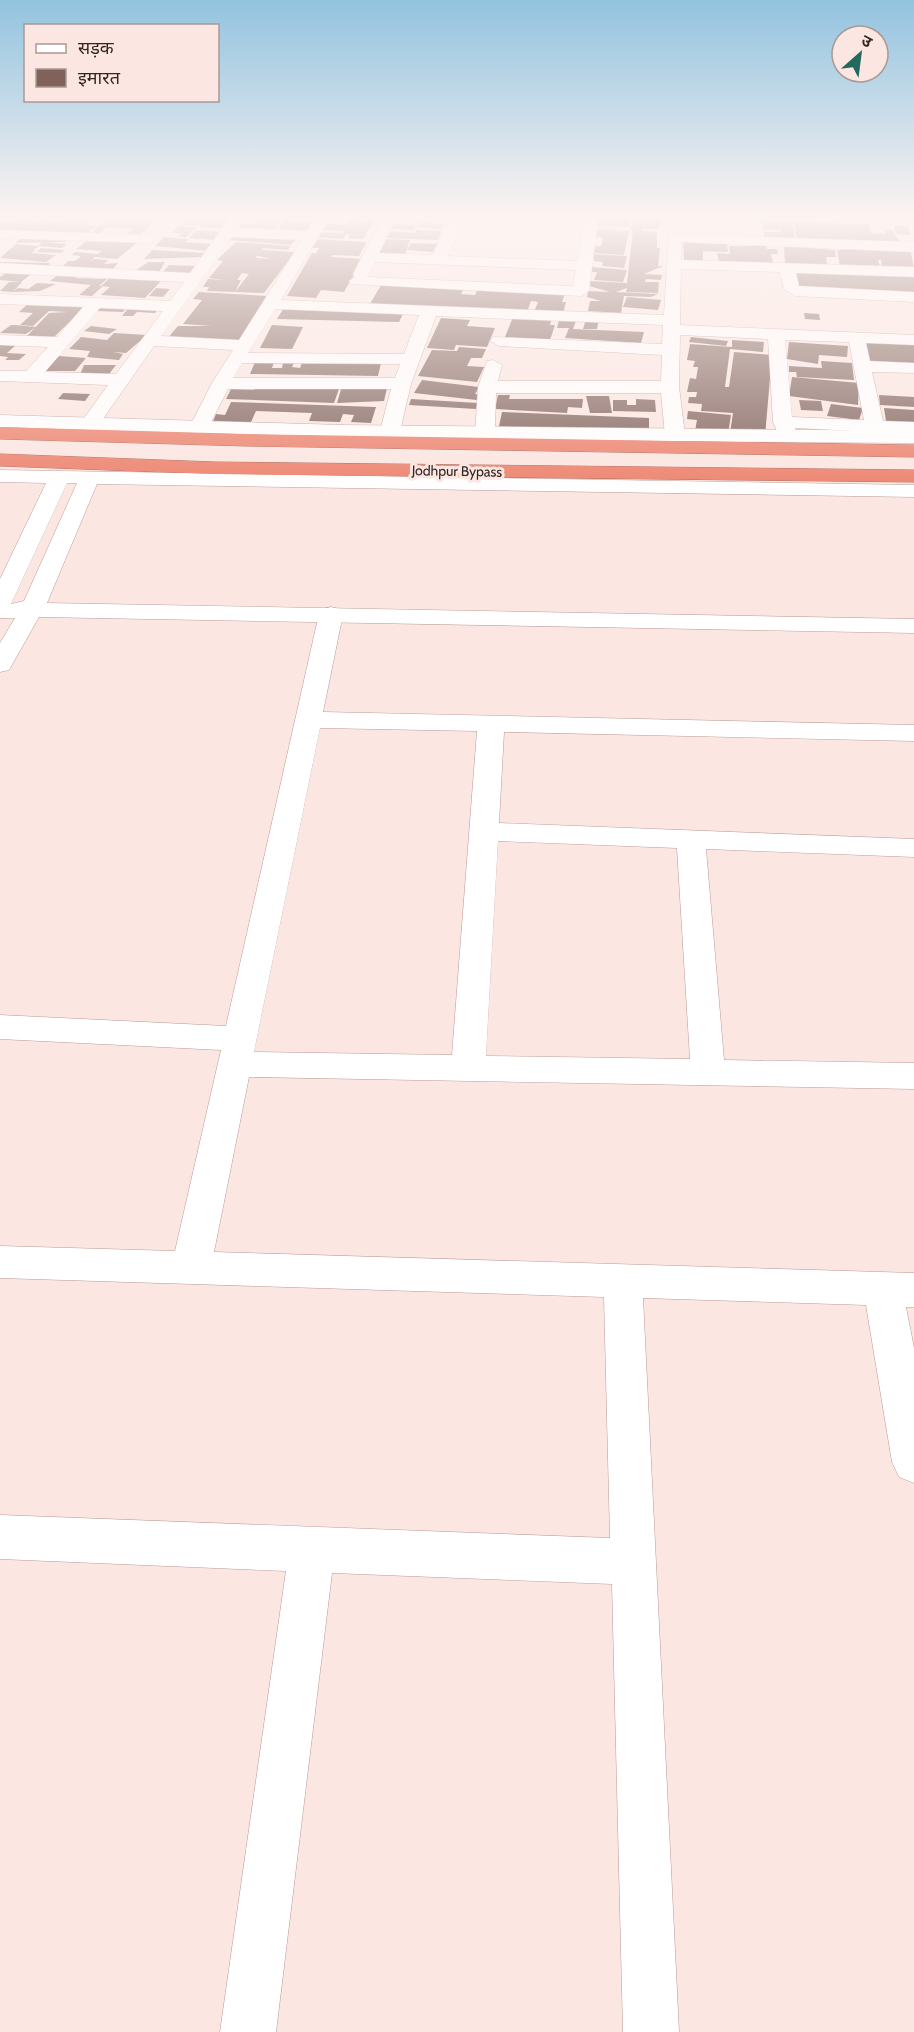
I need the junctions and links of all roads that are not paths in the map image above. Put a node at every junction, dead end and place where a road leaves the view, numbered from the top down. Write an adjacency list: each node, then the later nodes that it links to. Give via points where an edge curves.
1 (86, 314): 20 (street)
2 (167, 314): 18 (street)
3 (263, 314): 9 (street)
4 (428, 314): 13 (street)
5 (502, 314): 6 (street)
6 (506, 314): 8 (street); 19 (street)
7 (672, 314): 11 (street)
8 (577, 316): 11 (street)
9 (258, 323): 10 (street); 23 (street)
10 (279, 324)
11 (672, 325): 14 (street); 22 (street)
12 (400, 329): 13 (street)
13 (422, 330): 25 (street)
14 (776, 334): 15 (street); 40 (street)
15 (856, 337): 17 (street); 26 (street)
16 (0, 340): 20 (street)
17 (914, 340)
18 (148, 341): 23 (street); 30 (street)
19 (499, 341): 22 (street); 33 (street)
20 (59, 342): 29 (street)
21 (312, 342): 24 (street)
22 (671, 350): 34 (street)
23 (241, 351): 24 (street); 31 (street)
24 (304, 358): 25 (street)
25 (411, 359): 32 (street)
26 (862, 366): 27 (street); 37 (street)
27 (914, 368)
28 (0, 376): 29 (street)
29 (31, 377): 30 (street)
30 (119, 380): 36 (street)
31 (221, 383): 32 (street); 39 (street)
32 (402, 384): 41 (street)
33 (487, 387): 34 (street); 43 (street)
34 (670, 387): 44 (street)
35 (0, 421): 36 (street)
36 (89, 424): 39 (street)
37 (875, 426): 38 (street); 40 (street)
38 (914, 428)
39 (199, 429): 41 (street)
40 (785, 429): 44 (street); 45 (street)
41 (390, 431): 43 (street)
42 (0, 433): 46 (highway)
43 (485, 434): 44 (street)
44 (675, 435)
45 (914, 437)
46 (914, 451)
47 (0, 460): 49 (highway, Jodhpur Bypass, via 215,468)
48 (0, 476): 50 (street)
49 (914, 476)
50 (59, 478): 51 (street); 53 (street)
51 (89, 479): 52 (street); 54 (street)
52 (914, 491)
53 (0, 604): 54 (street)
54 (33, 606): 55 (street); 56 (street); 58 (street)
55 (331, 614): 57 (street); 59 (street)
56 (914, 618)
57 (914, 626)
58 (0, 665)
59 (308, 720): 60 (street); 66 (street)
60 (491, 724): 61 (street); 62 (street)
61 (914, 733)
62 (484, 831): 63 (street); 67 (street)
63 (691, 839): 64 (street); 68 (street)
64 (914, 848)
65 (0, 1027): 66 (street)
66 (237, 1052): 67 (street); 71 (street)
67 (468, 1068): 68 (street)
68 (708, 1072): 69 (street)
69 (914, 1076)
70 (0, 1262): 71 (street)
71 (190, 1268): 72 (street)
72 (623, 1281): 73 (street); 77 (street)
73 (898, 1289): 74 (street)
74 (914, 1462)
75 (0, 1537): 76 (street)
76 (312, 1550): 77 (street); 78 (street)
77 (634, 1562): 79 (street)
78 (248, 2032)
79 (651, 2032)

